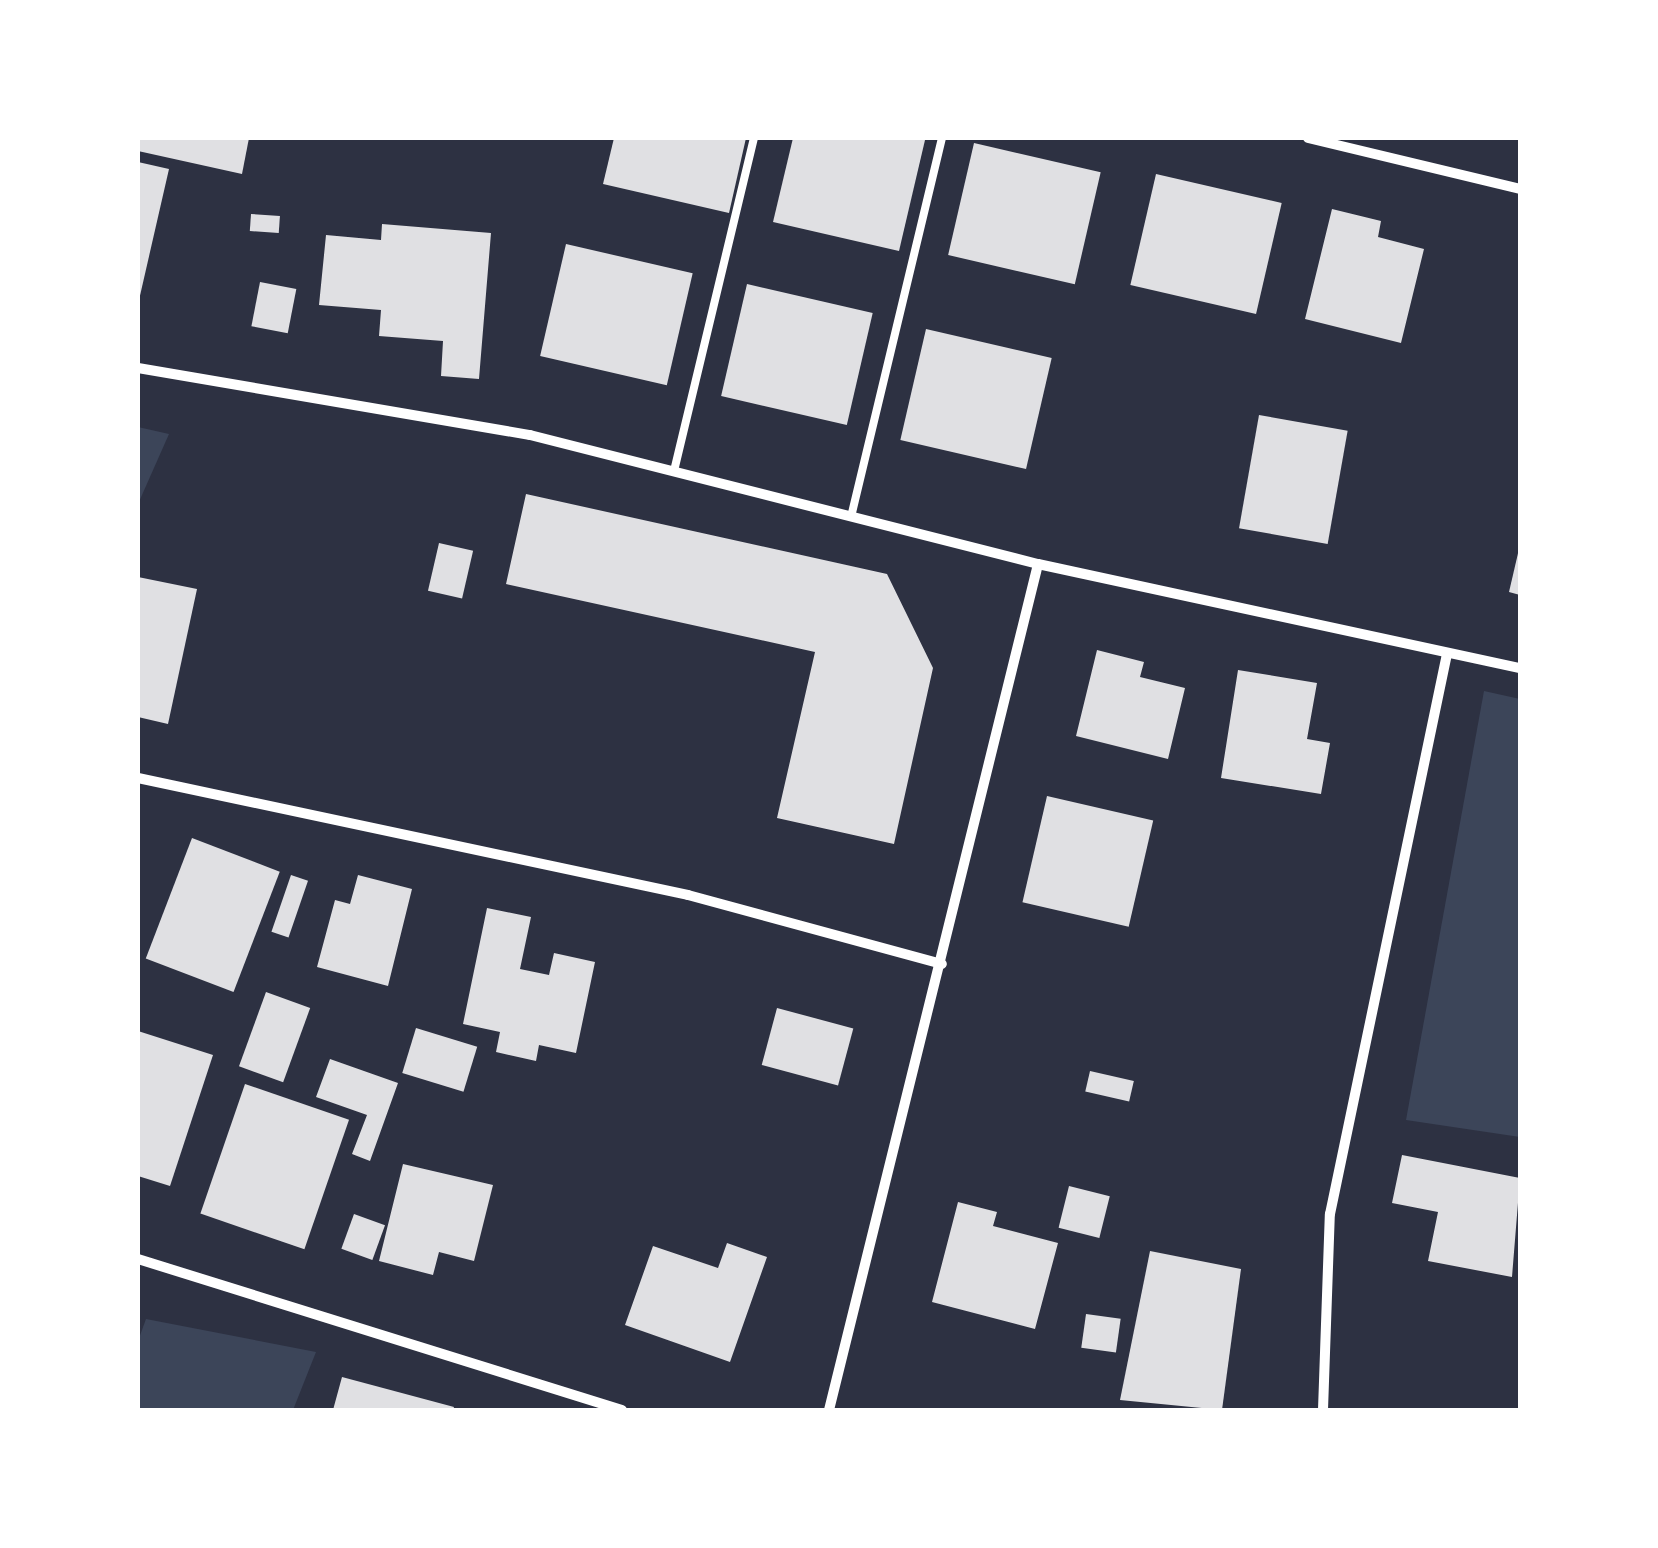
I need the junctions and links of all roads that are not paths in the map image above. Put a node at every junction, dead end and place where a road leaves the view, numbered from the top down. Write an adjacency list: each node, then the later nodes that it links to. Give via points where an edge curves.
1 (754, 138): 6 (lane)
2 (942, 138): 7 (lane)
3 (1308, 138): 4 (street)
4 (1520, 188)
5 (138, 368): 6 (street, via 530,435)
6 (674, 471): 7 (street)
7 (851, 516): 8 (street)
8 (1038, 564): 9 (street); 12 (street)
9 (1446, 654): 10 (street); 16 (street, via 1330,1214)
10 (1520, 668)
11 (138, 778): 12 (street, via 688,895)
12 (942, 964): 15 (street)
13 (138, 1259): 14 (street)
14 (622, 1410)
15 (830, 1410)
16 (1323, 1410)

